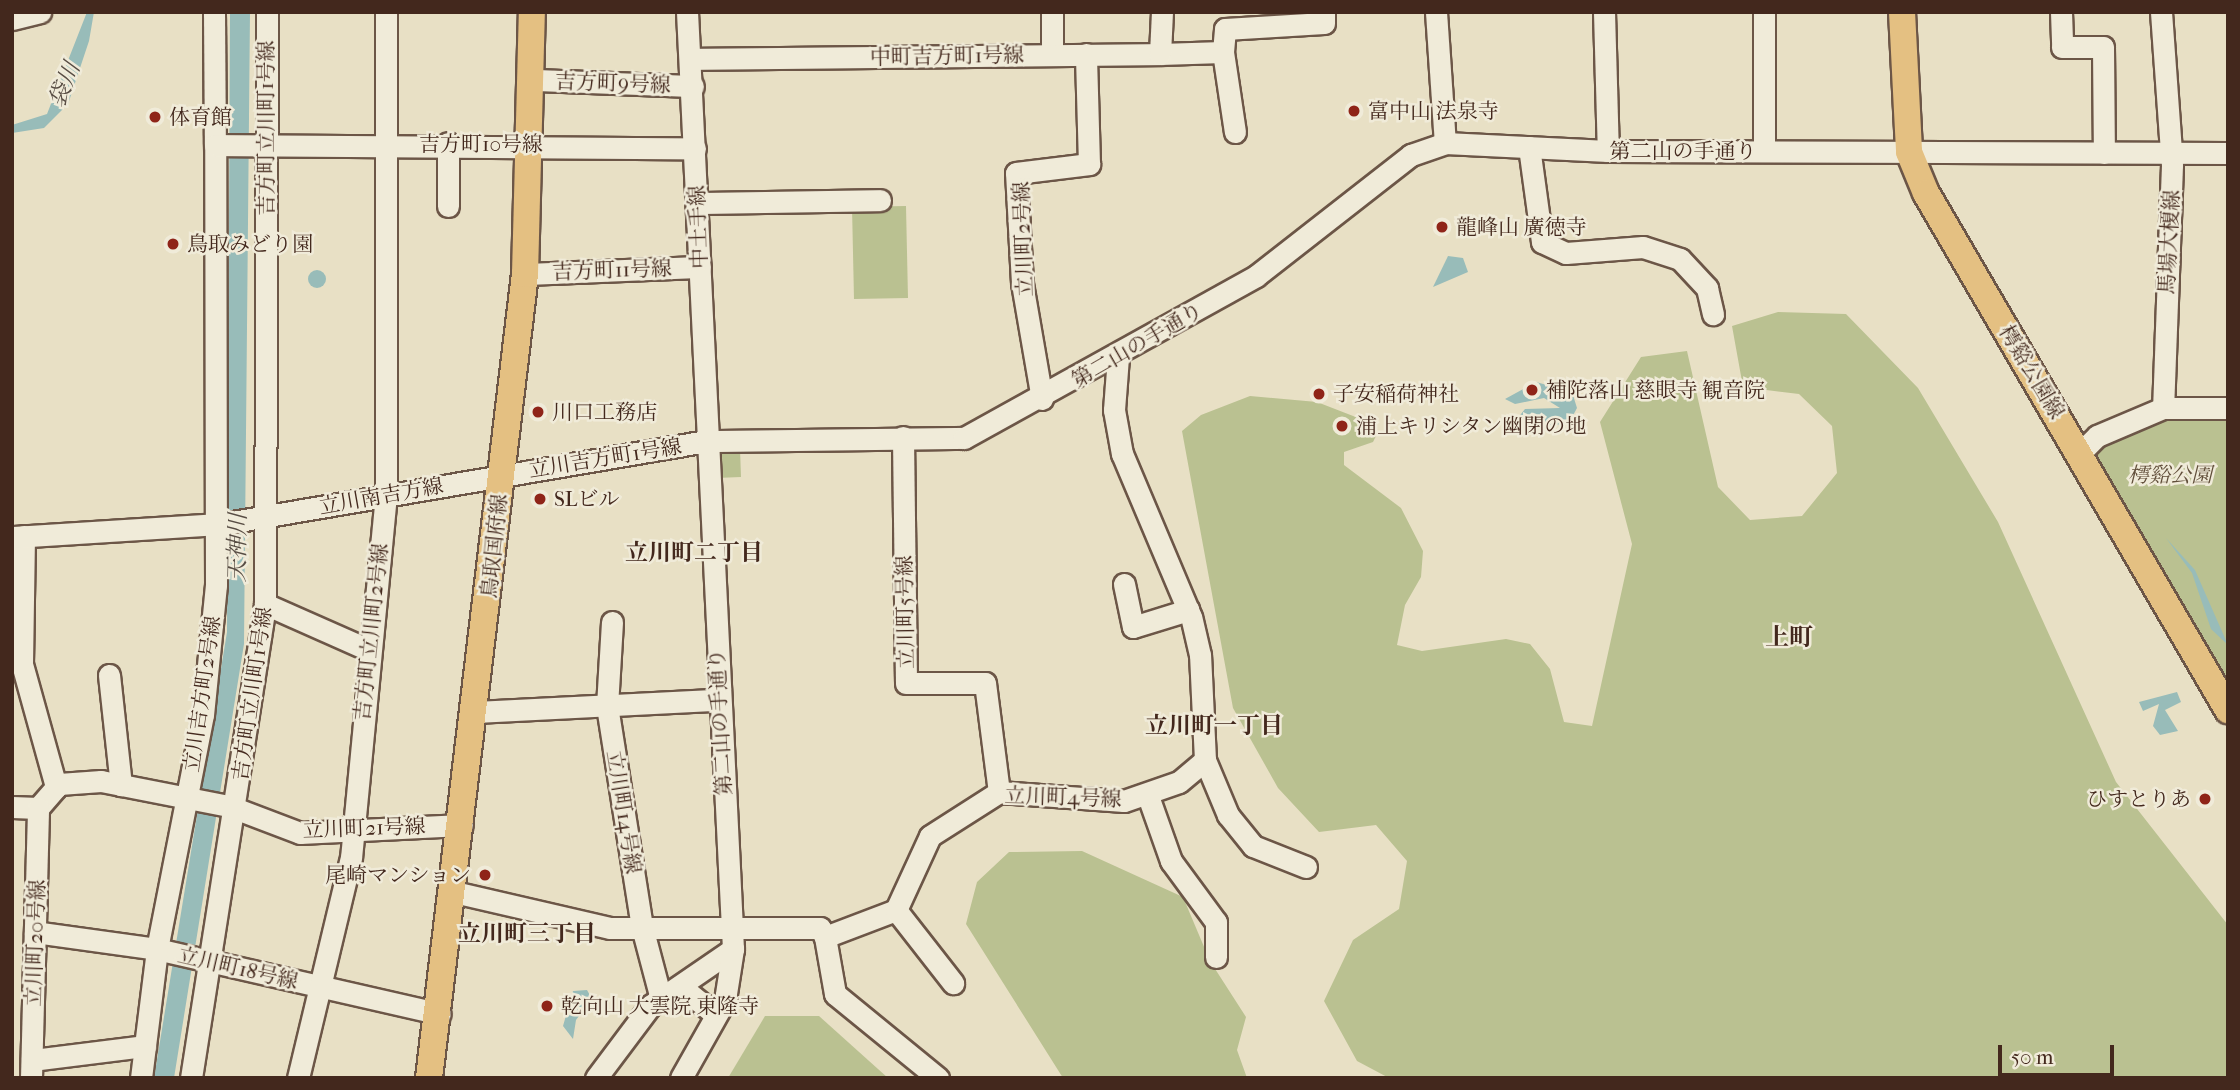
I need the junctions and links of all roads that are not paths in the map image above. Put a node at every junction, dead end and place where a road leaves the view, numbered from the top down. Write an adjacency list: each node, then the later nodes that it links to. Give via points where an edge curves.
1 (40, 12): 16 (street)
2 (215, 12): 29 (street, 立川吉方町2号線)
3 (267, 12): 30 (street, 吉方町立川町1号線)
4 (386, 12): 25 (street, 吉方町立川町2号線)
5 (531, 12): 22 (main road, 鳥取国府線)
6 (687, 12): 21 (street, 中土手線)
7 (1052, 12): 18 (street)
8 (1162, 12): 20 (street)
9 (1324, 12): 17 (street, via 1324,23 1225,29)
10 (1436, 12): 26 (street)
11 (1604, 12): 33 (street)
12 (1764, 12): 34 (street)
13 (1902, 12): 35 (main road, 樗谿公園線)
14 (2061, 12): 36 (street, via 2062,47 2103,47)
15 (2161, 12): 37 (street, 馬場大榎線)
16 (12, 19)
17 (1223, 52): 20 (street, 中町吉方町1号線); 24 (street)
18 (1052, 54): 19 (street, 中町吉方町1号線); 21 (street, 中町吉方町1号線)
19 (1086, 54): 20 (street, 中町吉方町1号線); 46 (street, 立川町2号線, via 1089,164 1016,173 1022,283)
20 (1160, 54)
21 (692, 59): 23 (street, 中土手線)
22 (534, 79): 23 (street, 吉方町9号線); 28 (main road, 鳥取国府線)
23 (693, 86): 32 (street, 中土手線)
24 (1234, 132)
25 (389, 143): 27 (street, 吉方町10号線); 30 (street, 吉方町10号線); 53 (street, 吉方町立川町2号線)
26 (1445, 143): 31 (street, 第二山の手通り); 45 (street, 第二山の手通り, via 1411,155 1302,247)
27 (448, 144): 28 (street, 吉方町10号線); 41 (street)
28 (533, 144): 32 (street, 吉方町10号線); 43 (main road, 鳥取国府線)
29 (219, 145): 30 (street, 吉方町10号線); 55 (street, 立川吉方町2号線)
30 (264, 145): 54 (street, 吉方町立川町1号線)
31 (1529, 147): 33 (street, 第二山の手通り); 44 (street, via 1542,242 1566,253 1643,247 1681,259 1707,288)
32 (695, 148): 40 (street, 中土手線)
33 (1608, 151): 34 (street, 第二山の手通り)
34 (1764, 151): 35 (street, 第二山の手通り)
35 (1909, 152): 36 (street, 第二山の手通り); 51 (main road, 樗谿公園線, via 1926,193)
36 (2104, 153): 37 (street, 第二山の手通り)
37 (2172, 153): 38 (street, 第二山の手通り); 47 (street, 馬場大榎線)
38 (2228, 153)
39 (880, 200): 40 (street)
40 (697, 203): 42 (street, 中土手線)
41 (448, 206)
42 (700, 267): 43 (street, 吉方町11号線); 50 (street, 中土手線)
43 (525, 274): 52 (main road, 鳥取国府線)
44 (1713, 314)
45 (1118, 357): 46 (street, 第二山の手通り); 59 (street, via 1114,410 1122,454)
46 (1042, 399): 49 (street, 第二山の手通り, via 964,438)
47 (2163, 408): 48 (street); 51 (street, via 2097,436)
48 (2228, 408)
49 (903, 437): 50 (street, 第二山の手通り); 70 (street, 立川町5号線, via 906,683 985,683)
50 (707, 441): 52 (street, 立川吉方町1号線); 63 (street, 第二山の手通り)
51 (2078, 455): 65 (main road, 樗谿公園線)
52 (502, 474): 53 (street, 立川南吉方線); 66 (main road, 鳥取国府線)
53 (386, 495): 54 (street, 立川南吉方線); 61 (street, 吉方町立川町2号線)
54 (263, 517): 55 (street, 立川南吉方線); 58 (street, 吉方町立川町1号線)
55 (218, 524): 56 (street); 72 (street, 立川吉方町2号線, via 203,715)
56 (18, 537): 69 (street, via 22,664)
57 (1124, 584): 59 (street, via 1133,627)
58 (265, 604): 61 (street); 74 (street, 吉方町立川町1号線)
59 (1188, 610): 67 (street, via 1200,655)
60 (612, 622): 64 (street, 立川町14号線)
61 (369, 650): 77 (street, 吉方町立川町2号線)
62 (109, 675): 68 (street)
63 (717, 700): 64 (street); 82 (street, 第二山の手通り)
64 (607, 706): 66 (street); 81 (street, 立川町14号線)
65 (2228, 710)
66 (476, 712): 76 (main road, 鳥取国府線)
67 (1205, 760): 71 (street, 立川町4号線, via 1172,787); 78 (street, via 1228,815 1253,846)
68 (121, 785): 69 (street, via 84,781); 72 (street)
69 (56, 787): 75 (street)
70 (999, 792): 71 (street, 立川町4号線, via 1092,801); 80 (street, 立川町4号線, via 930,836)
71 (1147, 796): 87 (street, via 1171,861 1216,922)
72 (190, 798): 74 (street, 立川町21号線); 86 (street, 立川吉方町2号線)
73 (12, 807): 75 (street)
74 (233, 807): 77 (street, 立川町21号線, via 300,833); 88 (street, 吉方町立川町1号線)
75 (38, 808): 83 (street, 立川町20号線)
76 (462, 825): 77 (street, 立川町21号線); 79 (main road, 鳥取国府線)
77 (352, 826): 91 (street, 吉方町立川町2号線, via 351,859)
78 (1306, 867)
79 (454, 892): 81 (street, via 533,905 610,928); 93 (main road, 鳥取国府線)
80 (896, 910): 84 (street); 89 (street)
81 (642, 927): 82 (street); 92 (street, 立川町14号線)
82 (733, 928): 84 (street, via 820,928); 85 (street, 第二山の手通り)
83 (35, 932): 86 (street, 立川町18号線); 96 (street, 立川町20号線)
84 (825, 937): 103 (street, via 835,994)
85 (733, 949): 90 (street); 94 (street, 第二山の手通り, via 731,986)
86 (161, 950): 88 (street, 立川町18号線); 95 (street, 立川吉方町2号線)
87 (1216, 957)
88 (207, 960): 91 (street, 立川町18号線); 98 (street, 吉方町立川町1号線)
89 (953, 982)
90 (680, 986): 92 (street); 94 (street)
91 (321, 987): 93 (street, 立川町18号線); 99 (street, 吉方町立川町2号線)
92 (661, 999): 101 (street, via 636,1020)
93 (440, 1014): 100 (main road, 鳥取国府線)
94 (716, 1015): 102 (street, 第二山の手通り)
95 (145, 1046): 96 (street); 97 (street, 立川吉方町2号線)
96 (31, 1069)
97 (141, 1078)
98 (191, 1078)
99 (298, 1078)
100 (429, 1078)
101 (596, 1078)
102 (681, 1078)
103 (938, 1078)

